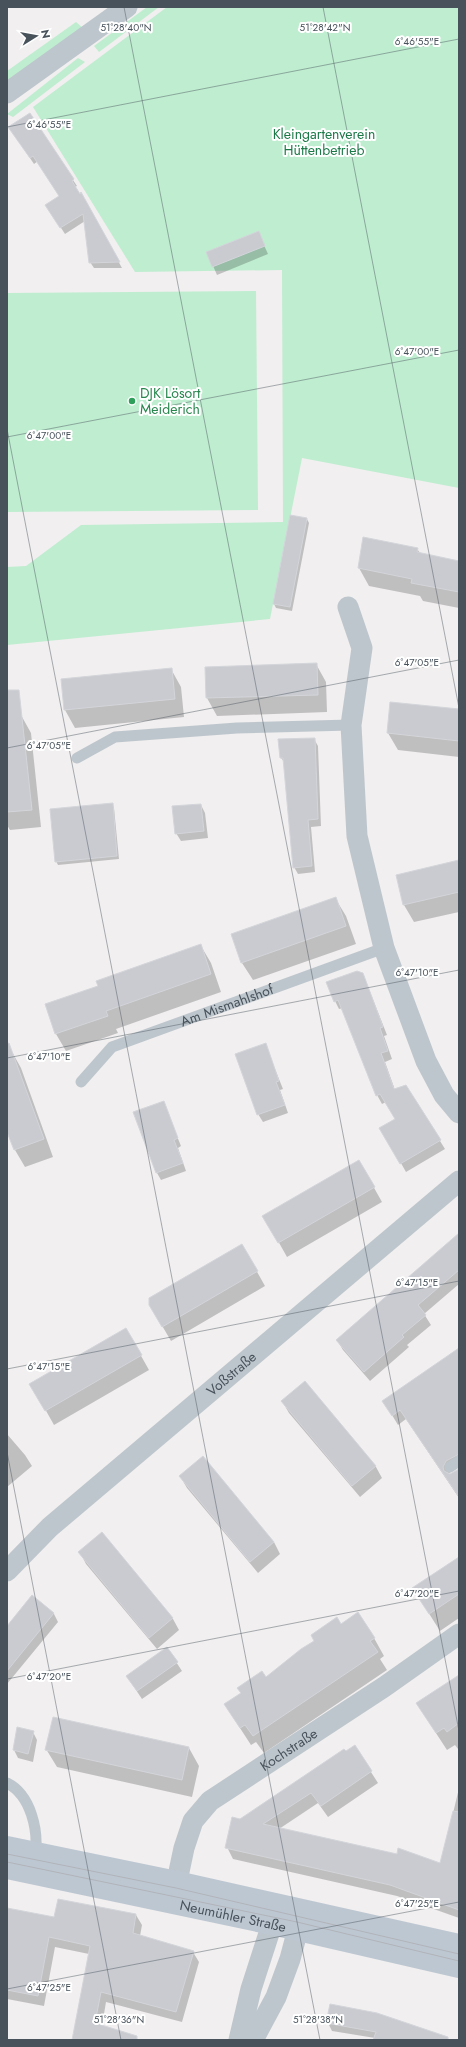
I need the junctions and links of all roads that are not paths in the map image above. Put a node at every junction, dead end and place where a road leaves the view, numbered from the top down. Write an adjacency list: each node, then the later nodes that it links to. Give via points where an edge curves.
1 (127, 7): 2 (street)
2 (7, 94)
3 (348, 607): 4 (street, via 362,648)
4 (351, 725): 5 (lane, via 237,728 115,737); 6 (street, via 357,836)
5 (77, 758)
6 (384, 948): 7 (lane, Am Mismahlshof, via 112,1047); 8 (street, via 426,1061 444,1095)
7 (81, 1082)
8 (459, 1113)
9 (459, 1182): 10 (street, Voßstraße, via 50,1527)
10 (7, 1571)
11 (459, 1634): 16 (street, Kochstraße, via 384,1687 210,1801 193,1821)
12 (7, 1783): 14 (lane, via 24,1799 32,1815 35,1828)
13 (7, 1847): 14 (main road, Neumühler Straße)
14 (33, 1863): 15 (main road, Neumühler Straße); 16 (main road, Neumühler Straße); 17 (main road, Neumühler Straße)
15 (7, 1868)
16 (177, 1882): 17 (street, Kochstraße); 18 (main road, Neumühler Straße)
17 (172, 1903): 19 (main road, Neumühler Straße)
18 (290, 1907): 19 (street); 20 (street, via 296,1915); 21 (main road, Neumühler Straße)
19 (272, 1924): 20 (main road, Neumühler Straße); 23 (street, via 251,1990)
20 (298, 1929): 22 (main road, Neumühler Straße); 24 (street, via 276,1997)
21 (459, 1946)
22 (459, 1968)
23 (239, 2040)
24 (253, 2040)

